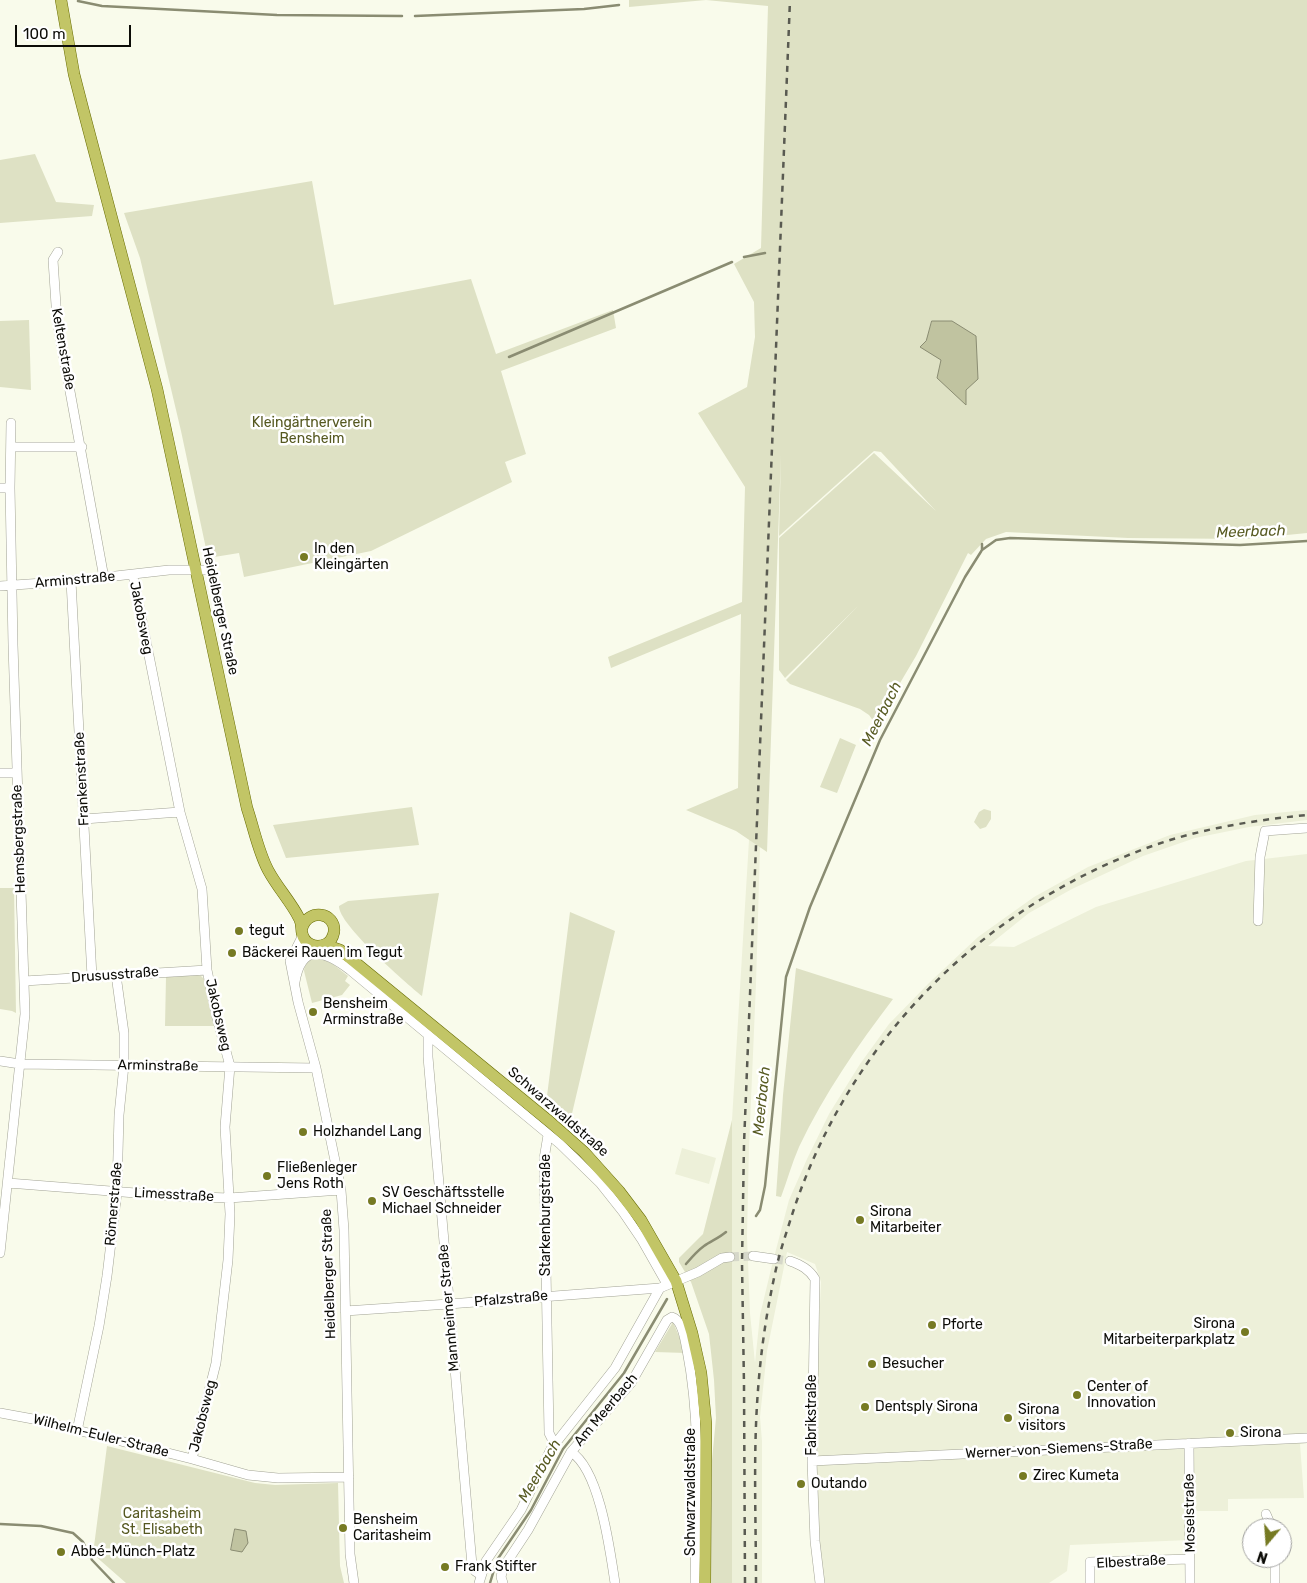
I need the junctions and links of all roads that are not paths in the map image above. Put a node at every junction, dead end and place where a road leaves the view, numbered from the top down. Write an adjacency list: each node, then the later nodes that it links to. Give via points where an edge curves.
1 (61, 2): 9 (main road, Heidelberger Straße, via 74,74 157,389)
2 (58, 252): 5 (street, Keltenstraße, via 53,260 56,306)
3 (11, 423): 4 (street, Hemsbergstraße)
4 (11, 447): 5 (street); 7 (street, Hemsbergstraße)
5 (82, 447): 11 (street, Keltenstraße)
6 (0, 488): 7 (street)
7 (10, 488): 14 (street, Hemsbergstraße)
8 (209, 570): 9 (street, Arminstraße)
9 (197, 571): 10 (street, Arminstraße); 20 (main road, Heidelberger Straße, via 242,788)
10 (133, 574): 11 (street, Arminstraße); 17 (street, Jakobsweg)
11 (104, 578): 12 (street, Arminstraße)
12 (71, 581): 14 (street, Arminstraße); 18 (street, Frankenstraße)
13 (0, 586): 14 (street, Arminstraße)
14 (12, 586): 16 (street, Hemsbergstraße)
15 (0, 773): 16 (street)
16 (16, 773): 29 (street, Hemsbergstraße)
17 (180, 812): 18 (street); 26 (street, Jakobsweg, via 202,889)
18 (84, 819): 28 (street, Frankenstraße)
19 (1307, 828): 22 (street, via 1264,831)
20 (257, 839): 21 (main road, Heidelberger Straße, via 284,885 301,908); 23 (main road, Heidelberger Straße, via 268,870 300,919)
21 (312, 916): 23 (main road, Heidelberger Straße, via 306,919); 24 (main road, Heidelberger Straße, via 320,914 329,919 334,928)
22 (1258, 922)
23 (302, 932): 24 (main road, Heidelberger Straße, via 306,941); 25 (street, Heidelberger Straße, via 291,956)
24 (324, 943): 25 (street, via 301,952); 47 (main road, Schwarzwaldstraße, via 340,950 584,1152 641,1220)
25 (292, 969): 30 (street, Heidelberger Straße)
26 (207, 970): 27 (street, Drususstraße); 35 (street, Jakobsweg)
27 (116, 975): 28 (street, Drususstraße); 34 (street, Römerstraße, via 124,1033)
28 (92, 976): 29 (street, Drususstraße)
29 (24, 981): 33 (street, Hemsbergstraße, via 25,1014)
30 (294, 984): 31 (street, Schwarzwaldstraße, via 303,961 311,955 324,954 350,970); 36 (street, Heidelberger Straße)
31 (428, 1036): 37 (street, Schwarzwaldstraße); 49 (street, Mannheimer Straße)
32 (0, 1062): 33 (street, Arminstraße)
33 (20, 1064): 34 (street, Arminstraße); 38 (street, Hemsbergstraße)
34 (124, 1065): 35 (street, Arminstraße); 40 (street, Römerstraße)
35 (230, 1066): 36 (street, Arminstraße); 41 (street, Jakobsweg, via 225,1127)
36 (316, 1068): 39 (street, Heidelberger Straße)
37 (548, 1135): 47 (street, Schwarzwaldstraße, via 600,1183 642,1240); 48 (street, Starkenburgstraße, via 544,1159)
38 (8, 1183): 40 (street, Limesstraße); 42 (street, Hemsbergstraße)
39 (341, 1190): 41 (street, Limesstraße); 50 (street, Heidelberger Straße)
40 (117, 1192): 41 (street, Limesstraße); 53 (street, Römerstraße, via 99,1326)
41 (229, 1198): 58 (street, Jakobsweg, via 228,1260 216,1363)
42 (0, 1253)
43 (753, 1256): 45 (street)
44 (730, 1257): 47 (street)
45 (774, 1259)
46 (790, 1260): 59 (street, Fabrikstraße, via 802,1265 815,1279)
47 (668, 1284): 48 (street, Pfalzstraße); 55 (street, via 615,1368); 70 (main road, Schwarzwaldstraße, via 692,1332 699,1364 706,1424)
48 (546, 1297): 49 (street, Pfalzstraße); 55 (street, Starkenburgstraße, via 550,1433)
49 (449, 1304): 50 (street, Pfalzstraße); 65 (street, Mannheimer Straße, via 472,1565)
50 (345, 1311): 60 (street, Heidelberger Straße)
51 (672, 1317): 57 (street, Am Meerbach, via 631,1384); 69 (street, Schwarzwaldstraße, via 679,1322 686,1342 695,1402 698,1441)
52 (0, 1413): 53 (street, Wilhelm-Euler-Straße)
53 (77, 1431): 58 (street, Wilhelm-Euler-Straße)
54 (1307, 1438): 56 (street, Werner-von-Siemens-Straße)
55 (556, 1442): 65 (street, via 521,1510 486,1561)
56 (1188, 1442): 59 (street, Werner-von-Siemens-Straße); 63 (street, Moselstraße)
57 (571, 1452): 67 (street, Am Meerbach, via 503,1568); 68 (street, via 580,1459 595,1488 608,1537)
58 (192, 1459): 60 (street, Wilhelm-Euler-Straße, via 264,1478)
59 (812, 1461): 71 (street, Fabrikstraße)
60 (349, 1477): 66 (street, Heidelberger Straße, via 350,1554)
61 (1266, 1514): 62 (street)
62 (1268, 1518)
63 (1190, 1559): 72 (street, Elbestraße, via 1090,1562); 73 (street, Moselstraße)
64 (1275, 1568): 74 (street)
65 (480, 1579)
66 (354, 1583)
67 (503, 1583)
68 (615, 1583)
69 (695, 1583)
70 (704, 1583)
71 (820, 1583)
72 (1090, 1583)
73 (1190, 1583)
74 (1276, 1583)

